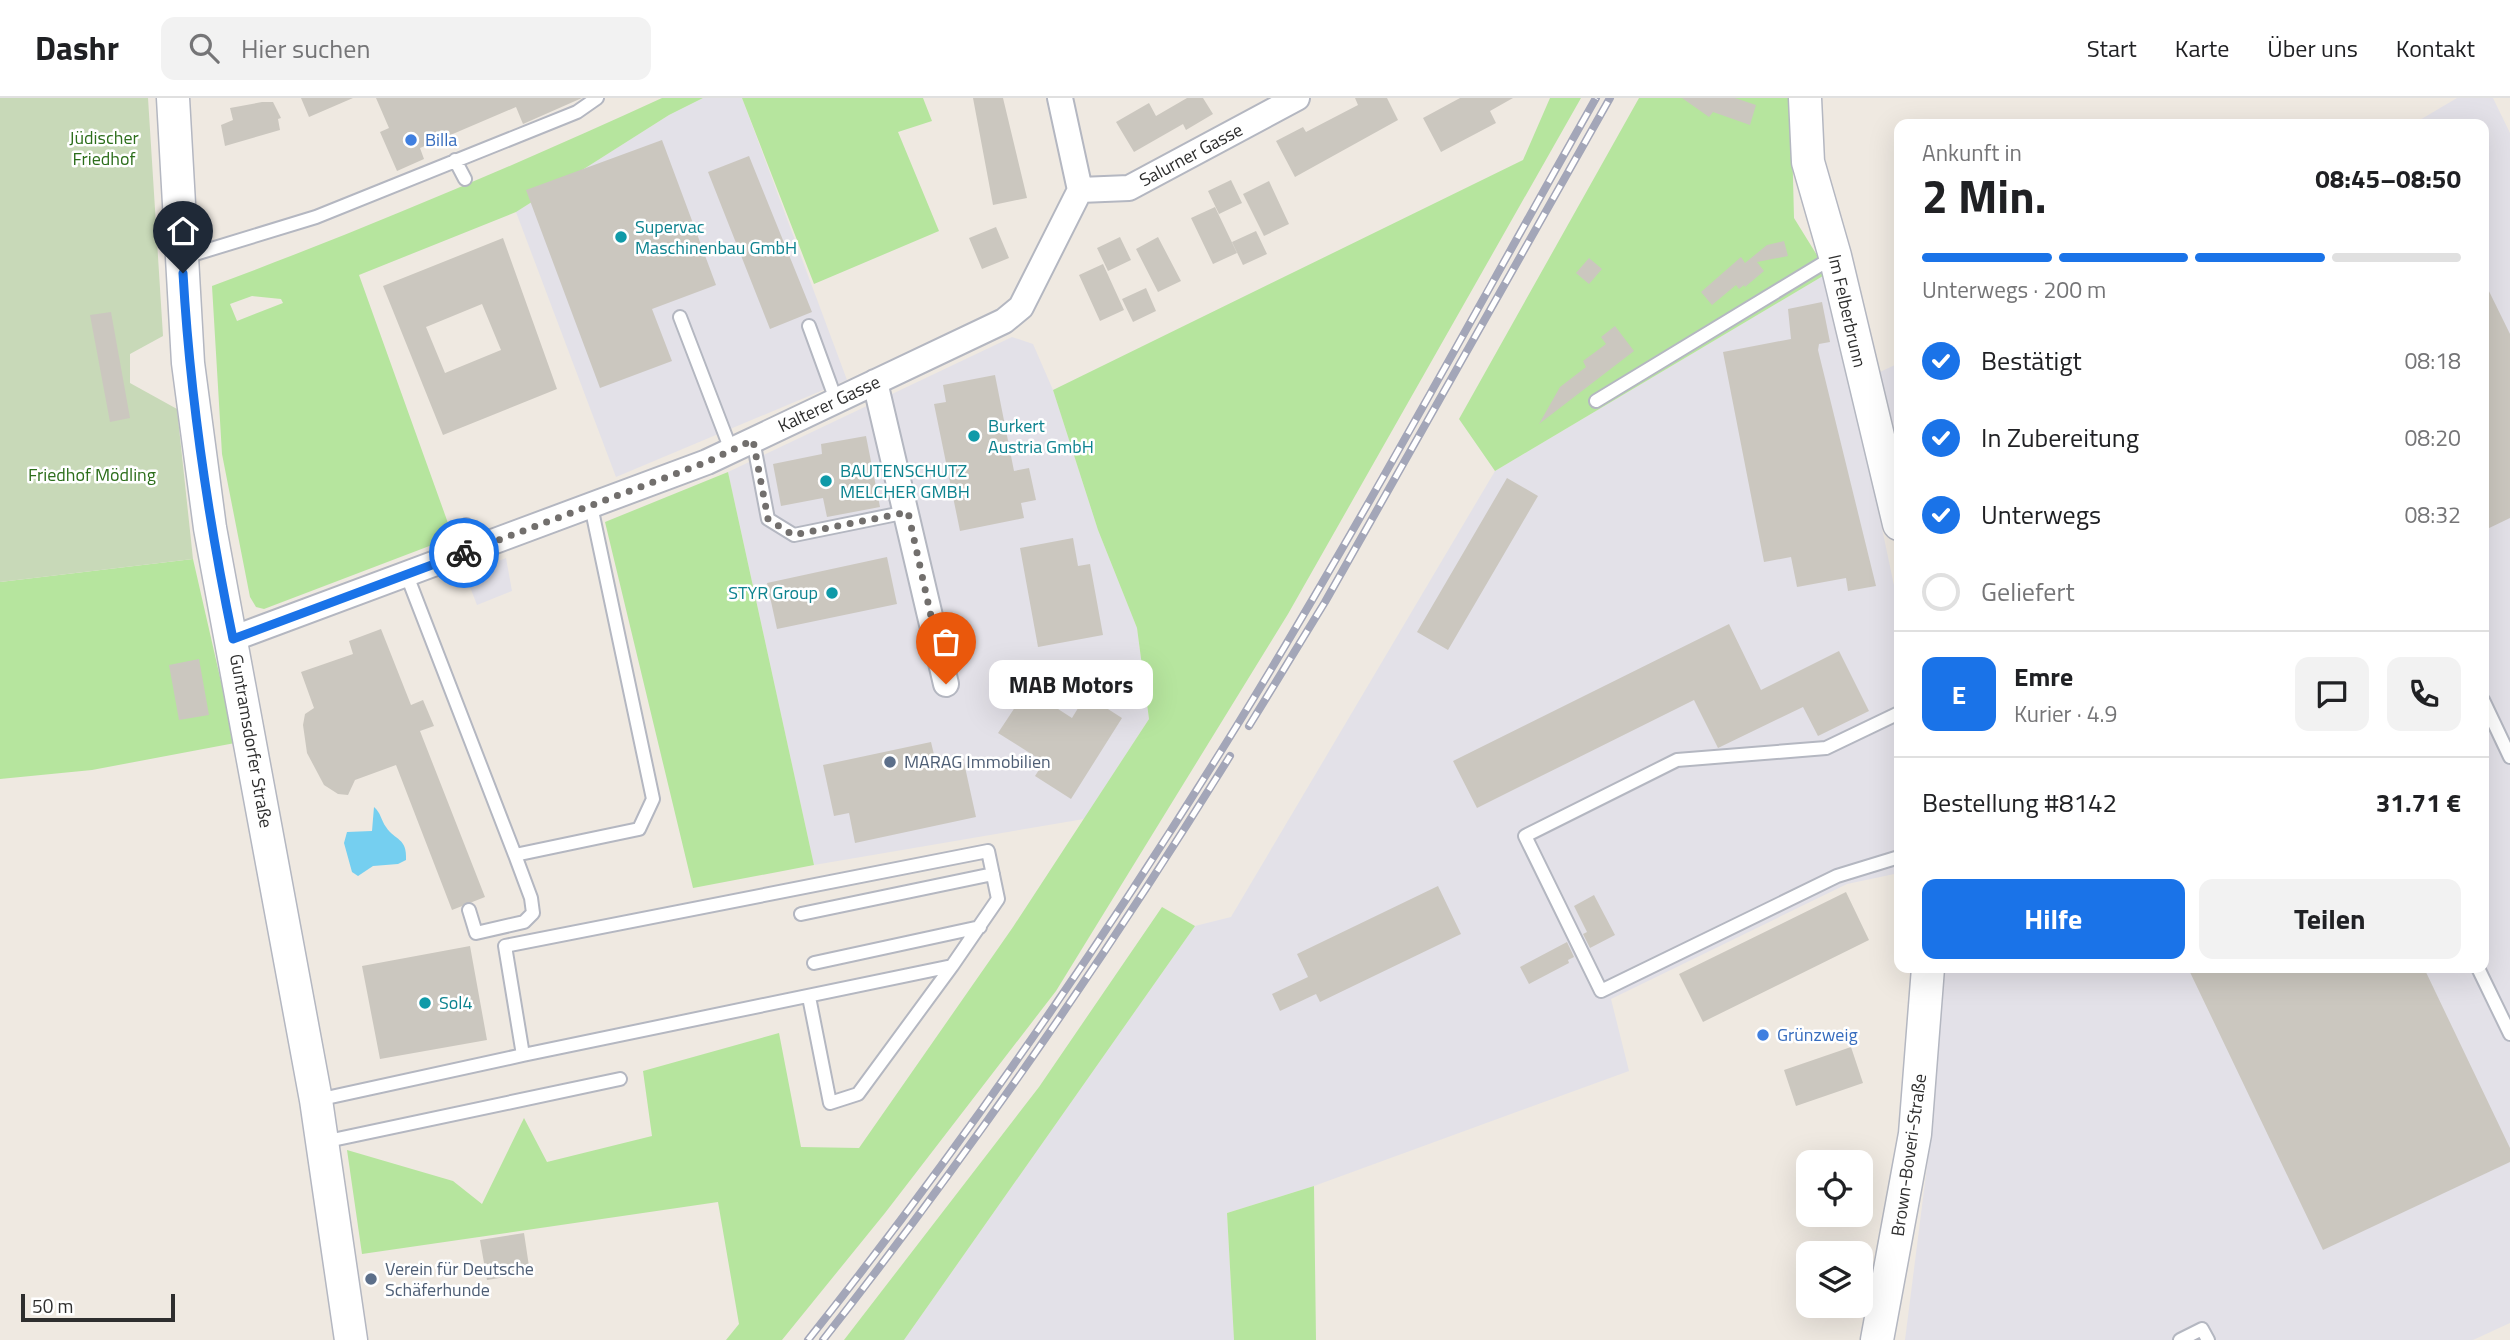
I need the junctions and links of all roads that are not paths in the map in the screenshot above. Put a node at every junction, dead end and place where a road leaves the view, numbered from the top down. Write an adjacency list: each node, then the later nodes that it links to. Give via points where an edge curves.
1 (173, 98): 10 (street, Guntramsdorfer Straße)
2 (597, 98): 6 (lane, via 577,111)
3 (1060, 98): 8 (street)
4 (1297, 98): 8 (street, Salurner Gasse, via 1129,188)
5 (1805, 98): 9 (street, Im Felberbrunn, via 1808,162)
6 (455, 160): 7 (lane); 10 (lane, via 316,217)
7 (465, 179)
8 (1080, 190): 13 (street, Kalterer Gasse, via 1021,307 992,328)
9 (1835, 256): 15 (lane); 17 (street, Im Felberbrunn)
10 (182, 258): 23 (street, Guntramsdorfer Straße, via 192,390 210,528)
11 (680, 317): 16 (lane)
12 (809, 326): 14 (lane)
13 (875, 382): 14 (street, Kalterer Gasse); 19 (street)
14 (836, 400): 16 (street, Kalterer Gasse)
15 (1596, 401)
16 (742, 445): 18 (street, Kalterer Gasse); 19 (lane, via 768,519 793,535)
17 (1894, 503)
18 (591, 506): 21 (street, Kalterer Gasse); 28 (lane, via 653,799 639,829)
19 (908, 512): 24 (street)
20 (466, 525): 21 (lane)
21 (474, 549): 22 (street, Kalterer Gasse)
22 (406, 573): 23 (street, Kalterer Gasse); 28 (lane)
23 (233, 639): 42 (street, Guntramsdorfer Straße)
24 (946, 684)
25 (2489, 713): 27 (lane)
26 (1894, 715): 29 (lane, via 1826,748 1677,760 1525,836 1601,991 1837,876)
27 (2510, 757)
28 (515, 855): 31 (lane, via 533,913 524,922 476,933)
29 (1894, 859)
30 (993, 874): 32 (lane); 33 (lane, via 998,899); 40 (lane, via 988,851 505,946)
31 (469, 910)
32 (801, 914)
33 (980, 927): 34 (lane); 35 (lane)
34 (814, 963)
35 (952, 966): 38 (lane); 38 (lane, via 859,1094 830,1103)
36 (1928, 973): 45 (street, Brown-Boveri-Straße, via 1915,1134)
37 (2480, 973): 39 (lane)
38 (809, 997): 40 (lane)
39 (2510, 1034)
40 (523, 1055): 42 (lane)
41 (620, 1079): 43 (lane)
42 (316, 1100): 43 (street, Guntramsdorfer Straße)
43 (323, 1142): 44 (street, Guntramsdorfer Straße)
44 (351, 1340)
45 (1877, 1340)
46 (2180, 1340): 47 (lane, via 2202,1329)
47 (2208, 1340)

